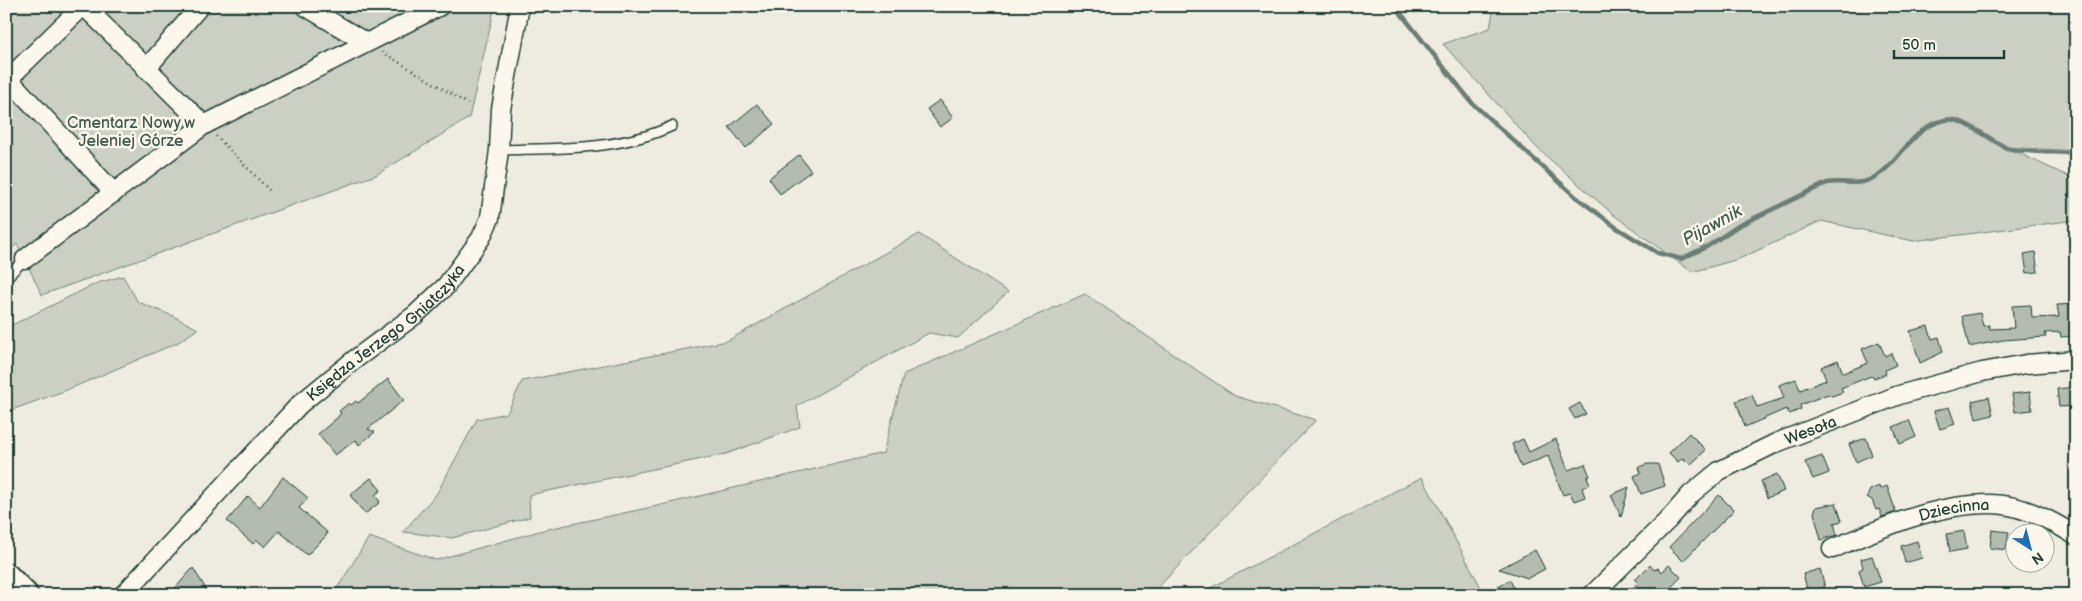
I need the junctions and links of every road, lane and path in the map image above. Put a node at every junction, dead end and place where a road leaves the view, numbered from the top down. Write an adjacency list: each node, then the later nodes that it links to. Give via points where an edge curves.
1 (84, 6): 7 (street); 8 (street)
2 (200, 6): 7 (street)
3 (305, 6): 6 (street)
4 (440, 6): 6 (street)
5 (520, 6): 12 (street, Księdza Jerzego Gniatczyka, via 501,109)
6 (365, 42): 9 (path); 10 (street)
7 (146, 69): 10 (street)
8 (7, 78): 14 (street)
9 (468, 104)
10 (204, 125): 13 (path); 14 (street)
11 (672, 126): 12 (lane, via 622,142)
12 (499, 150): 22 (street, Księdza Jerzego Gniatczyka, via 490,218 481,238 446,286 415,315 300,404)
13 (271, 192)
14 (114, 193): 15 (street)
15 (25, 259): 16 (lane)
16 (6, 278)
17 (2076, 360): 23 (street, Wesoła, via 2026,364 1899,395 1776,443 1719,471)
18 (2076, 536): 19 (street, Dziecinna, via 2053,521 1991,504 1922,516 1878,529)
19 (1832, 549)
20 (6, 576): 21 (main road)
21 (25, 595)
22 (123, 595)
23 (1592, 595)

